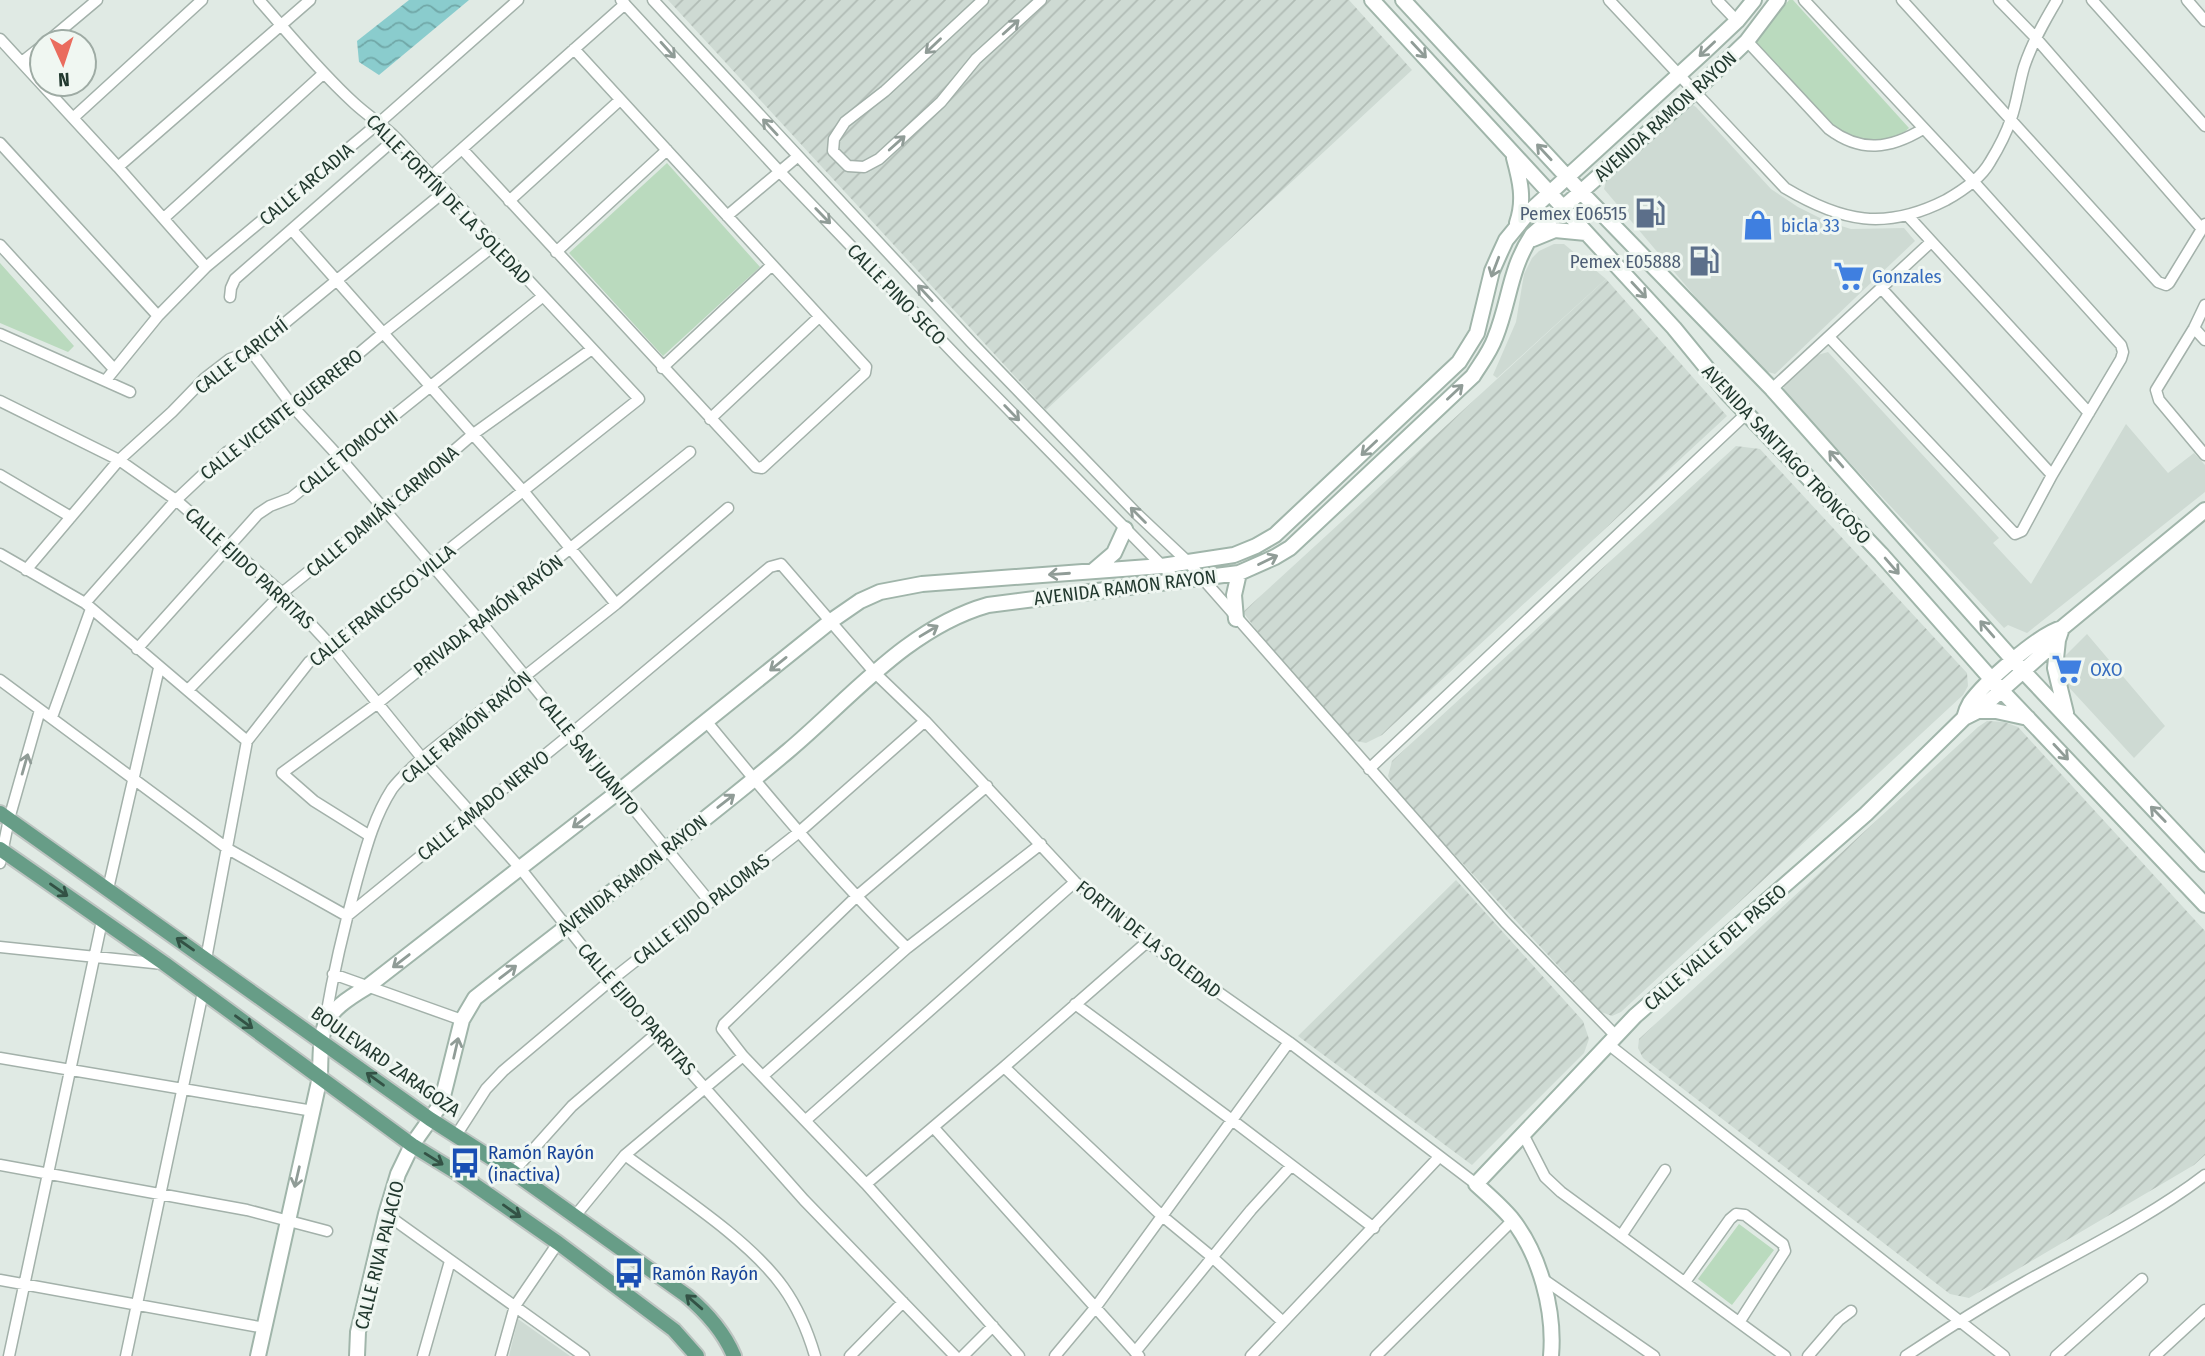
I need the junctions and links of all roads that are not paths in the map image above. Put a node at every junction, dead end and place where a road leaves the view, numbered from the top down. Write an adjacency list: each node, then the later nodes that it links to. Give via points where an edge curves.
1 (97, 0): 25 (street)
2 (202, 0): 36 (street)
3 (259, 0): 24 (street, CALLE FORTÍN DE LA SOLEDAD)
4 (310, 0): 24 (street)
5 (517, 0): 38 (street, CALLE ARCADIA)
6 (653, 0): 46 (street, CALLE PINO SECO, one-way to 6)
7 (983, 0): 8 (street, one-way to 8, via 845,122 834,139 833,151 839,159 848,166 864,167 879,159)
8 (1041, 0)
9 (1373, 0): 45 (main road, AVENIDA SANTIAGO TRONCOSO, one-way to 45)
10 (1403, 0): 50 (main road, AVENIDA SANTIAGO TRONCOSO, one-way to 10)
11 (1609, 0): 33 (street)
12 (1717, 0): 22 (street)
13 (1754, 0): 22 (main road, AVENIDA RAMON RAYON)
14 (1778, 0): 28 (main road, AVENIDA RAMON RAYON)
15 (1804, 0): 40 (street)
16 (1902, 0): 37 (street)
17 (1998, 0): 26 (street)
18 (2057, 0): 26 (street)
19 (2092, 0): 39 (street)
20 (2187, 0): 23 (street)
21 (623, 2): 29 (street); 49 (street, CALLE PINO SECO, one-way to 49)
22 (1737, 21): 33 (main road, AVENIDA RAMON RAYON, one-way to 33)
23 (2205, 21)
24 (281, 26): 32 (street, CALLE FORTÍN DE LA SOLEDAD); 47 (street)
25 (64, 28)
26 (2035, 37): 37 (street); 60 (street)
27 (0, 39): 31 (street)
28 (1747, 41): 34 (main road, AVENIDA RAMON RAYON); 40 (street, via 1844,140 1865,146 1890,145)
29 (574, 50): 35 (street); 43 (street)
30 (28, 57): 31 (street)
31 (22, 62): 36 (street)
32 (324, 74): 38 (street, CALLE FORTÍN DE LA SOLEDAD); 59 (street)
33 (1679, 75): 34 (street); 50 (main road, AVENIDA RAMON RAYON)
34 (1695, 91): 54 (main road, AVENIDA RAMON RAYON); 58 (street, via 1785,188 1846,216)
35 (620, 100): 44 (street); 55 (street)
36 (73, 118): 47 (street)
37 (2011, 119): 51 (street, via 1988,166); 60 (street, via 2158,282 2169,283)
38 (380, 122): 41 (street, CALLE FORTÍN DE LA SOLEDAD); 70 (street, CALLE ARCADIA)
39 (2205, 126)
40 (1923, 129): 51 (street)
41 (396, 138): 52 (street, CALLE FORTÍN DE LA SOLEDAD); 62 (street)
42 (0, 143): 76 (street)
43 (461, 149): 48 (street); 55 (street)
44 (667, 150): 57 (street); 68 (street)
45 (1513, 153): 53 (main road, AVENIDA SANTIAGO TRONCOSO); 61 (main road, via 1522,193)
46 (797, 156): 49 (street); 114 (street, CALLE PINO SECO, one-way to 46, via 972,343)
47 (118, 167): 59 (street)
48 (437, 171)
49 (779, 171): 57 (street); 110 (street, CALLE PINO SECO, one-way to 110)
50 (1566, 176): 53 (main road, AVENIDA RAMON RAYON); 54 (main road, AVENIDA SANTIAGO TRONCOSO)
51 (1973, 181): 58 (street, via 1958,194); 94 (street, via 2121,345 2121,359)
52 (445, 191): 66 (street, CALLE FORTÍN DE LA SOLEDAD); 71 (street, CALLE CARICHÍ)
53 (1549, 192): 56 (main road, AVENIDA SANTIAGO TRONCOSO); 61 (main road, AVENIDA RAMON RAYON)
54 (1581, 192): 56 (main road, AVENIDA RAMON RAYON); 89 (main road, AVENIDA SANTIAGO TRONCOSO)
55 (509, 201): 68 (street)
56 (1564, 208): 63 (main road, AVENIDA SANTIAGO TRONCOSO); 64 (main road, AVENIDA RAMON RAYON)
57 (727, 216): 69 (street)
58 (1908, 216): 65 (street)
59 (164, 218): 70 (street)
60 (2203, 226)
61 (1516, 227): 114 (main road, AVENIDA RAMON RAYON, one-way to 114, via 1492,271 1477,333 1448,376 1275,536 1234,555)
62 (292, 230): 71 (street); 73 (street, via 235,279)
63 (1586, 233): 64 (main road, via 1555,230); 95 (main road, AVENIDA SANTIAGO TRONCOSO, one-way to 95)
64 (1528, 241): 120 (main road, AVENIDA RAMON RAYON, one-way to 64, via 1290,548 1473,376 1496,336 1515,267)
65 (1931, 242): 72 (street); 94 (street)
66 (496, 244): 74 (street, CALLE FORTÍN DE LA SOLEDAD); 80 (street, CALLE VICENTE GUERRERO)
67 (0, 245): 86 (street)
68 (556, 252): 85 (street)
69 (772, 265): 77 (street); 85 (street)
70 (206, 267): 76 (street, CALLE ARCADIA)
71 (336, 281): 80 (street); 84 (street, CALLE CARICHÍ)
72 (1881, 288): 81 (street); 103 (street)
73 (230, 297)
74 (542, 297): 83 (street, CALLE FORTÍN DE LA SOLEDAD); 88 (street, CALLE TOMOCHI)
75 (2205, 306): 78 (street)
76 (158, 316): 86 (street, CALLE ARCADIA)
77 (819, 317): 96 (street); 96 (street, via 867,369 865,373 760,469)
78 (2194, 328): 82 (street); 99 (street, via 2156,390 2159,400)
79 (0, 334): 87 (street)
80 (382, 334): 88 (street); 93 (street, CALLE VICENTE GUERRERO)
81 (1829, 337): 89 (street); 103 (street, via 2011,533 2022,531)
82 (2205, 340)
83 (592, 349): 91 (street, CALLE FORTÍN DE LA SOLEDAD); 97 (street, CALLE DAMIÁN CARMONA)
84 (251, 351): 93 (street, CALLE SAN JUANITO); 101 (street, CALLE CARICHÍ, via 230,359 204,379)
85 (662, 368): 96 (street)
86 (114, 369): 87 (street, CALLE ARCADIA)
87 (106, 380): 90 (street)
88 (430, 385): 97 (street); 100 (street, CALLE TOMOCHI)
89 (1772, 389): 132 (main road, AVENIDA SANTIAGO TRONCOSO, one-way to 89)
90 (130, 392)
91 (639, 399): 104 (street, CALLE FRANCISCO VILLA)
92 (0, 401): 101 (street, CALLE EJIDO PARRITAS)
93 (294, 408): 100 (street, CALLE SAN JUANITO); 105 (street, CALLE VICENTE GUERRERO, via 253,440 227,452)
94 (2089, 413): 103 (street)
95 (1746, 414): 137 (main road, AVENIDA SANTIAGO TRONCOSO, one-way to 137); 151 (street)
96 (710, 419)
97 (472, 435): 104 (street); 108 (street, CALLE DAMIÁN CARMONA)
98 (690, 452): 112 (street, PRIVADA RAMÓN RAYÓN)
99 (2205, 455)
100 (341, 459): 108 (street, CALLE SAN JUANITO); 111 (street, CALLE TOMOCHI, via 291,498 258,513)
101 (119, 460): 105 (street, CALLE EJIDO PARRITAS); 109 (street, CALLE CARICHÍ)
102 (0, 475): 109 (street)
103 (2052, 475)
104 (524, 492): 112 (street); 115 (street, CALLE FRANCISCO VILLA)
105 (176, 500): 111 (street, CALLE EJIDO PARRITAS); 125 (street, CALLE VICENTE GUERRERO)
106 (728, 508): 124 (street, CALLE RAMÓN RAYÓN)
107 (2205, 510): 129 (main road)
108 (384, 511): 115 (street, CALLE SAN JUANITO); 123 (street, CALLE DAMIÁN CARMONA)
109 (71, 517): 118 (street, CALLE CARICHÍ)
110 (1125, 529): 117 (street, CALLE PINO SECO); 119 (main road, via 1114,553)
111 (229, 545): 123 (street, CALLE EJIDO PARRITAS); 131 (street, CALLE TOMOCHI)
112 (571, 549): 124 (street); 127 (street, PRIVADA RAMÓN RAYÓN)
113 (0, 554): 118 (street)
114 (1188, 562): 117 (main road, AVENIDA RAMON RAYON); 121 (street, CALLE PINO SECO)
115 (432, 563): 127 (street, CALLE SAN JUANITO); 130 (street, CALLE FRANCISCO VILLA)
116 (781, 565): 128 (street, FORTIN DE LA SOLEDAD); 148 (street, CALLE AMADO NERVO, via 770,567)
117 (1162, 566): 119 (main road, AVENIDA RAMON RAYON); 122 (street, CALLE PINO SECO)
118 (26, 570): 125 (street)
119 (1093, 571): 128 (main road, AVENIDA RAMON RAYON, one-way to 128, via 922,584 880,592)
120 (1239, 573): 121 (main road, AVENIDA RAMON RAYON); 126 (main road, via 1234,595)
121 (1201, 577): 122 (main road, AVENIDA RAMON RAYON); 126 (street, CALLE PINO SECO)
122 (1178, 582): 134 (main road, AVENIDA RAMON RAYON, one-way to 122, via 920,636 971,610)
123 (282, 593): 130 (street, CALLE EJIDO PARRITAS); 138 (street, CALLE DAMIÁN CARMONA)
124 (616, 604): 135 (street, CALLE RAMÓN RAYÓN)
125 (88, 606): 131 (street); 142 (street, CALLE VICENTE GUERRERO)
126 (1236, 618): 151 (street, CALLE PINO SECO)
127 (480, 621): 135 (street, CALLE SAN JUANITO); 139 (street, PRIVADA RAMÓN RAYÓN)
128 (831, 621): 134 (street, FORTIN DE LA SOLEDAD); 146 (main road, AVENIDA RAMON RAYON, one-way to 146)
129 (2060, 634): 132 (main road); 144 (main road, via 2055,668)
130 (332, 647): 139 (street, CALLE EJIDO PARRITAS); 149 (street, CALLE FRANCISCO VILLA, via 309,662)
131 (138, 649): 133 (street)
132 (2019, 666): 137 (main road); 144 (main road, AVENIDA SANTIAGO TRONCOSO)
133 (159, 668): 138 (street); 152 (street)
134 (875, 674): 147 (street, FORTIN DE LA SOLEDAD); 153 (main road, AVENIDA RAMON RAYON)
135 (526, 677): 148 (street, CALLE SAN JUANITO); 150 (street, CALLE RAMÓN RAYÓN)
136 (0, 680): 140 (street)
137 (2000, 682): 141 (main road, CALLE VALLE DEL PASEO); 143 (main road, AVENIDA SANTIAGO TRONCOSO); 145 (main road, CALLE VALLE DEL PASEO, via 1969,705)
138 (188, 691): 149 (street)
139 (378, 703): 150 (street, CALLE EJIDO PARRITAS); 159 (street, PRIVADA RAMÓN RAYÓN, via 282,773 314,801)
140 (40, 710): 142 (street); 157 (street, one-way to 140)
141 (1978, 712): 143 (main road); 145 (main road, CALLE VALLE DEL PASEO)
142 (52, 717): 152 (street)
143 (2029, 718): 170 (main road, AVENIDA SANTIAGO TRONCOSO, one-way to 170)
144 (2067, 718): 164 (main road, AVENIDA SANTIAGO TRONCOSO, one-way to 144)
145 (1964, 719): 189 (main road, CALLE VALLE DEL PASEO, via 1866,814)
146 (706, 721): 153 (street); 155 (main road, AVENIDA RAMON RAYON)
147 (925, 721): 154 (street, FORTIN DE LA SOLEDAD); 158 (street, CALLE EJIDO PALOMAS)
148 (572, 733): 155 (street, CALLE SAN JUANITO); 156 (street, CALLE AMADO NERVO)
149 (247, 741): 161 (street, CALLE FRANCISCO VILLA)
150 (422, 758): 156 (street, CALLE EJIDO PARRITAS); 159 (street, CALLE RAMÓN RAYÓN, via 394,786)
151 (1368, 769): 189 (street, CALLE PINO SECO)
152 (133, 778): 161 (street); 167 (street)
153 (754, 779): 158 (street); 162 (main road, AVENIDA RAMON RAYON, one-way to 153)
154 (987, 786): 160 (street, FORTIN DE LA SOLEDAD); 168 (street)
155 (618, 792): 162 (street, CALLE SAN JUANITO); 165 (main road, AVENIDA RAMON RAYON, one-way to 165)
156 (472, 812): 165 (street, CALLE EJIDO PARRITAS); 171 (street, CALLE AMADO NERVO)
157 (5, 816): 163 (street); 167 (main road, BOULEVARD ZARAGOZA)
158 (798, 833): 168 (street); 169 (street, CALLE EJIDO PALOMAS)
159 (370, 836): 171 (street, CALLE RAMÓN RAYÓN)
160 (1041, 844): 166 (street, FORTIN DE LA SOLEDAD); 176 (street)
161 (228, 849): 171 (street); 178 (street, CALLE FRANCISCO VILLA)
162 (665, 849): 169 (street, CALLE SAN JUANITO); 173 (main road, AVENIDA RAMON RAYON)
163 (1, 854): 172 (main road, one-way to 172)
164 (2205, 864)
165 (520, 868): 173 (street, CALLE EJIDO PARRITAS); 182 (main road, AVENIDA RAMON RAYON, one-way to 182)
166 (1075, 882): 174 (street, FORTIN DE LA SOLEDAD); 202 (street)
167 (108, 889): 178 (main road, BOULEVARD ZARAGOZA, one-way to 167)
168 (856, 897): 176 (street); 191 (street, via 724,1024 722,1032)
169 (710, 902): 181 (street, CALLE EJIDO PALOMAS)
170 (2205, 905)
171 (347, 916): 180 (street, CALLE RAMÓN RAYÓN)
172 (102, 921): 177 (street); 179 (main road)
173 (566, 926): 181 (street, CALLE EJIDO PARRITAS); 185 (main road, AVENIDA RAMON RAYON, one-way to 173, via 475,998)
174 (1147, 942): 184 (street); 190 (street, FORTIN DE LA SOLEDAD)
175 (0, 947): 177 (street)
176 (907, 948): 195 (street)
177 (95, 957): 179 (street); 194 (street)
178 (206, 959): 188 (main road, BOULEVARD ZARAGOZA)
179 (165, 964): 183 (main road)
180 (333, 974): 182 (street); 186 (street, CALLE RAMÓN RAYÓN)
181 (610, 981): 187 (street, CALLE EJIDO PARRITAS); 204 (street, CALLE EJIDO PALOMAS, via 494,1079)
182 (367, 987): 185 (street); 186 (main road, via 334,1009)
183 (203, 992): 196 (main road, one-way to 196); 198 (street)
184 (1075, 1004): 193 (street); 201 (street)
185 (462, 1020): 200 (main road, AVENIDA RAMON RAYON, one-way to 185, via 444,1096)
186 (324, 1024): 188 (main road, CALLE RAMÓN RAYÓN)
187 (656, 1034): 197 (street, CALLE EJIDO PARRITAS); 212 (street, via 566,1113)
188 (321, 1040): 196 (main road, CALLE RAMÓN RAYÓN); 200 (main road, BOULEVARD ZARAGOZA, one-way to 188)
189 (1612, 1040): 205 (main road, CALLE VALLE DEL PASEO); 241 (street, CALLE PINO SECO)
190 (1289, 1042): 201 (street); 208 (street, FORTIN DE LA SOLEDAD)
191 (743, 1056): 195 (street); 197 (street)
192 (0, 1058): 194 (street)
193 (1004, 1068): 203 (street); 219 (street)
194 (71, 1069): 198 (street); 213 (street)
195 (764, 1075): 202 (street)
196 (320, 1077): 199 (main road, CALLE RAMÓN RAYÓN); 206 (main road)
197 (705, 1087): 207 (street); 234 (street, CALLE EJIDO PARRITAS, via 804,1200)
198 (183, 1089): 199 (street); 217 (street)
199 (313, 1111): 222 (main road, CALLE RAMÓN RAYÓN, one-way to 222)
200 (430, 1119): 204 (main road, BOULEVARD ZARAGOZA); 206 (main road, CALLE RIVA PALACIO)
201 (1232, 1119): 210 (street); 219 (street)
202 (806, 1120): 215 (street)
203 (934, 1128): 215 (street); 237 (street)
204 (457, 1134): 212 (main road, BOULEVARD ZARAGOZA)
205 (1524, 1136): 216 (main road, CALLE VALLE DEL PASEO); 225 (street, via 1545,1177)
206 (412, 1145): 218 (main road, CALLE RIVA PALACIO); 226 (main road, one-way to 226)
207 (625, 1155): 220 (street); 256 (street, via 758,1259 783,1287 808,1332)
208 (1439, 1157): 216 (street, FORTIN DE LA SOLEDAD); 223 (street)
209 (0, 1166): 213 (street)
210 (1291, 1166): 223 (street); 227 (street)
211 (1665, 1170): 225 (street)
212 (513, 1172): 220 (main road, BOULEVARD ZARAGOZA)
213 (48, 1174): 217 (street); 233 (street)
214 (2205, 1175): 241 (street, via 2101,1241)
215 (866, 1184): 243 (street)
216 (1476, 1184): 221 (main road, FORTIN DE LA SOLEDAD)
217 (161, 1195): 222 (street); 235 (street)
218 (386, 1214): 228 (street); 250 (main road, CALLE RIVA PALACIO, via 358,1332)
219 (1161, 1215): 227 (street); 237 (street)
220 (575, 1216): 255 (main road, BOULEVARD ZARAGOZA, one-way to 220, via 702,1308)
221 (1513, 1220): 229 (main road, FORTIN DE LA SOLEDAD); 263 (street)
222 (287, 1222): 224 (street); 244 (main road, CALLE RAMÓN RAYÓN)
223 (1374, 1228): 242 (street)
224 (327, 1231)
225 (1621, 1236): 232 (street)
226 (558, 1243): 236 (street); 254 (main road, via 674,1329)
227 (1212, 1258): 242 (street); 245 (street)
228 (450, 1261): 236 (street); 251 (street)
229 (1543, 1279): 264 (main road); 265 (street)
230 (2142, 1279): 270 (street)
231 (0, 1280): 233 (street)
232 (1685, 1282): 240 (street); 240 (street, via 1730,1219 1736,1214 1745,1216 1783,1244 1785,1251)
233 (25, 1284): 235 (street); 247 (street)
234 (903, 1302): 257 (street); 258 (street, CALLE EJIDO PARRITAS)
235 (136, 1305): 244 (street); 248 (street)
236 (515, 1306): 252 (street); 253 (street)
237 (1096, 1308): 245 (street); 261 (street)
238 (2205, 1310): 246 (street)
239 (1851, 1311): 267 (street)
240 (1740, 1321): 266 (street)
241 (1958, 1321): 268 (street); 269 (street, CALLE PINO SECO)
242 (1283, 1322): 262 (street)
243 (993, 1326): 259 (street); 260 (street)
244 (265, 1328): 249 (main road, CALLE RAMÓN RAYÓN)
245 (1137, 1354)
246 (2158, 1355)
247 (9, 1356)
248 (126, 1356)
249 (258, 1356)
250 (357, 1356)
251 (423, 1356)
252 (501, 1356)
253 (584, 1356)
254 (697, 1356)
255 (734, 1356)
256 (815, 1356)
257 (850, 1356)
258 (955, 1356)
259 (963, 1356)
260 (1019, 1356)
261 (1055, 1356)
262 (1251, 1356)
263 (1376, 1356)
264 (1551, 1356)
265 (1654, 1356)
266 (1785, 1356)
267 (1808, 1356)
268 (1906, 1356)
269 (2004, 1356)
270 (2056, 1356)

